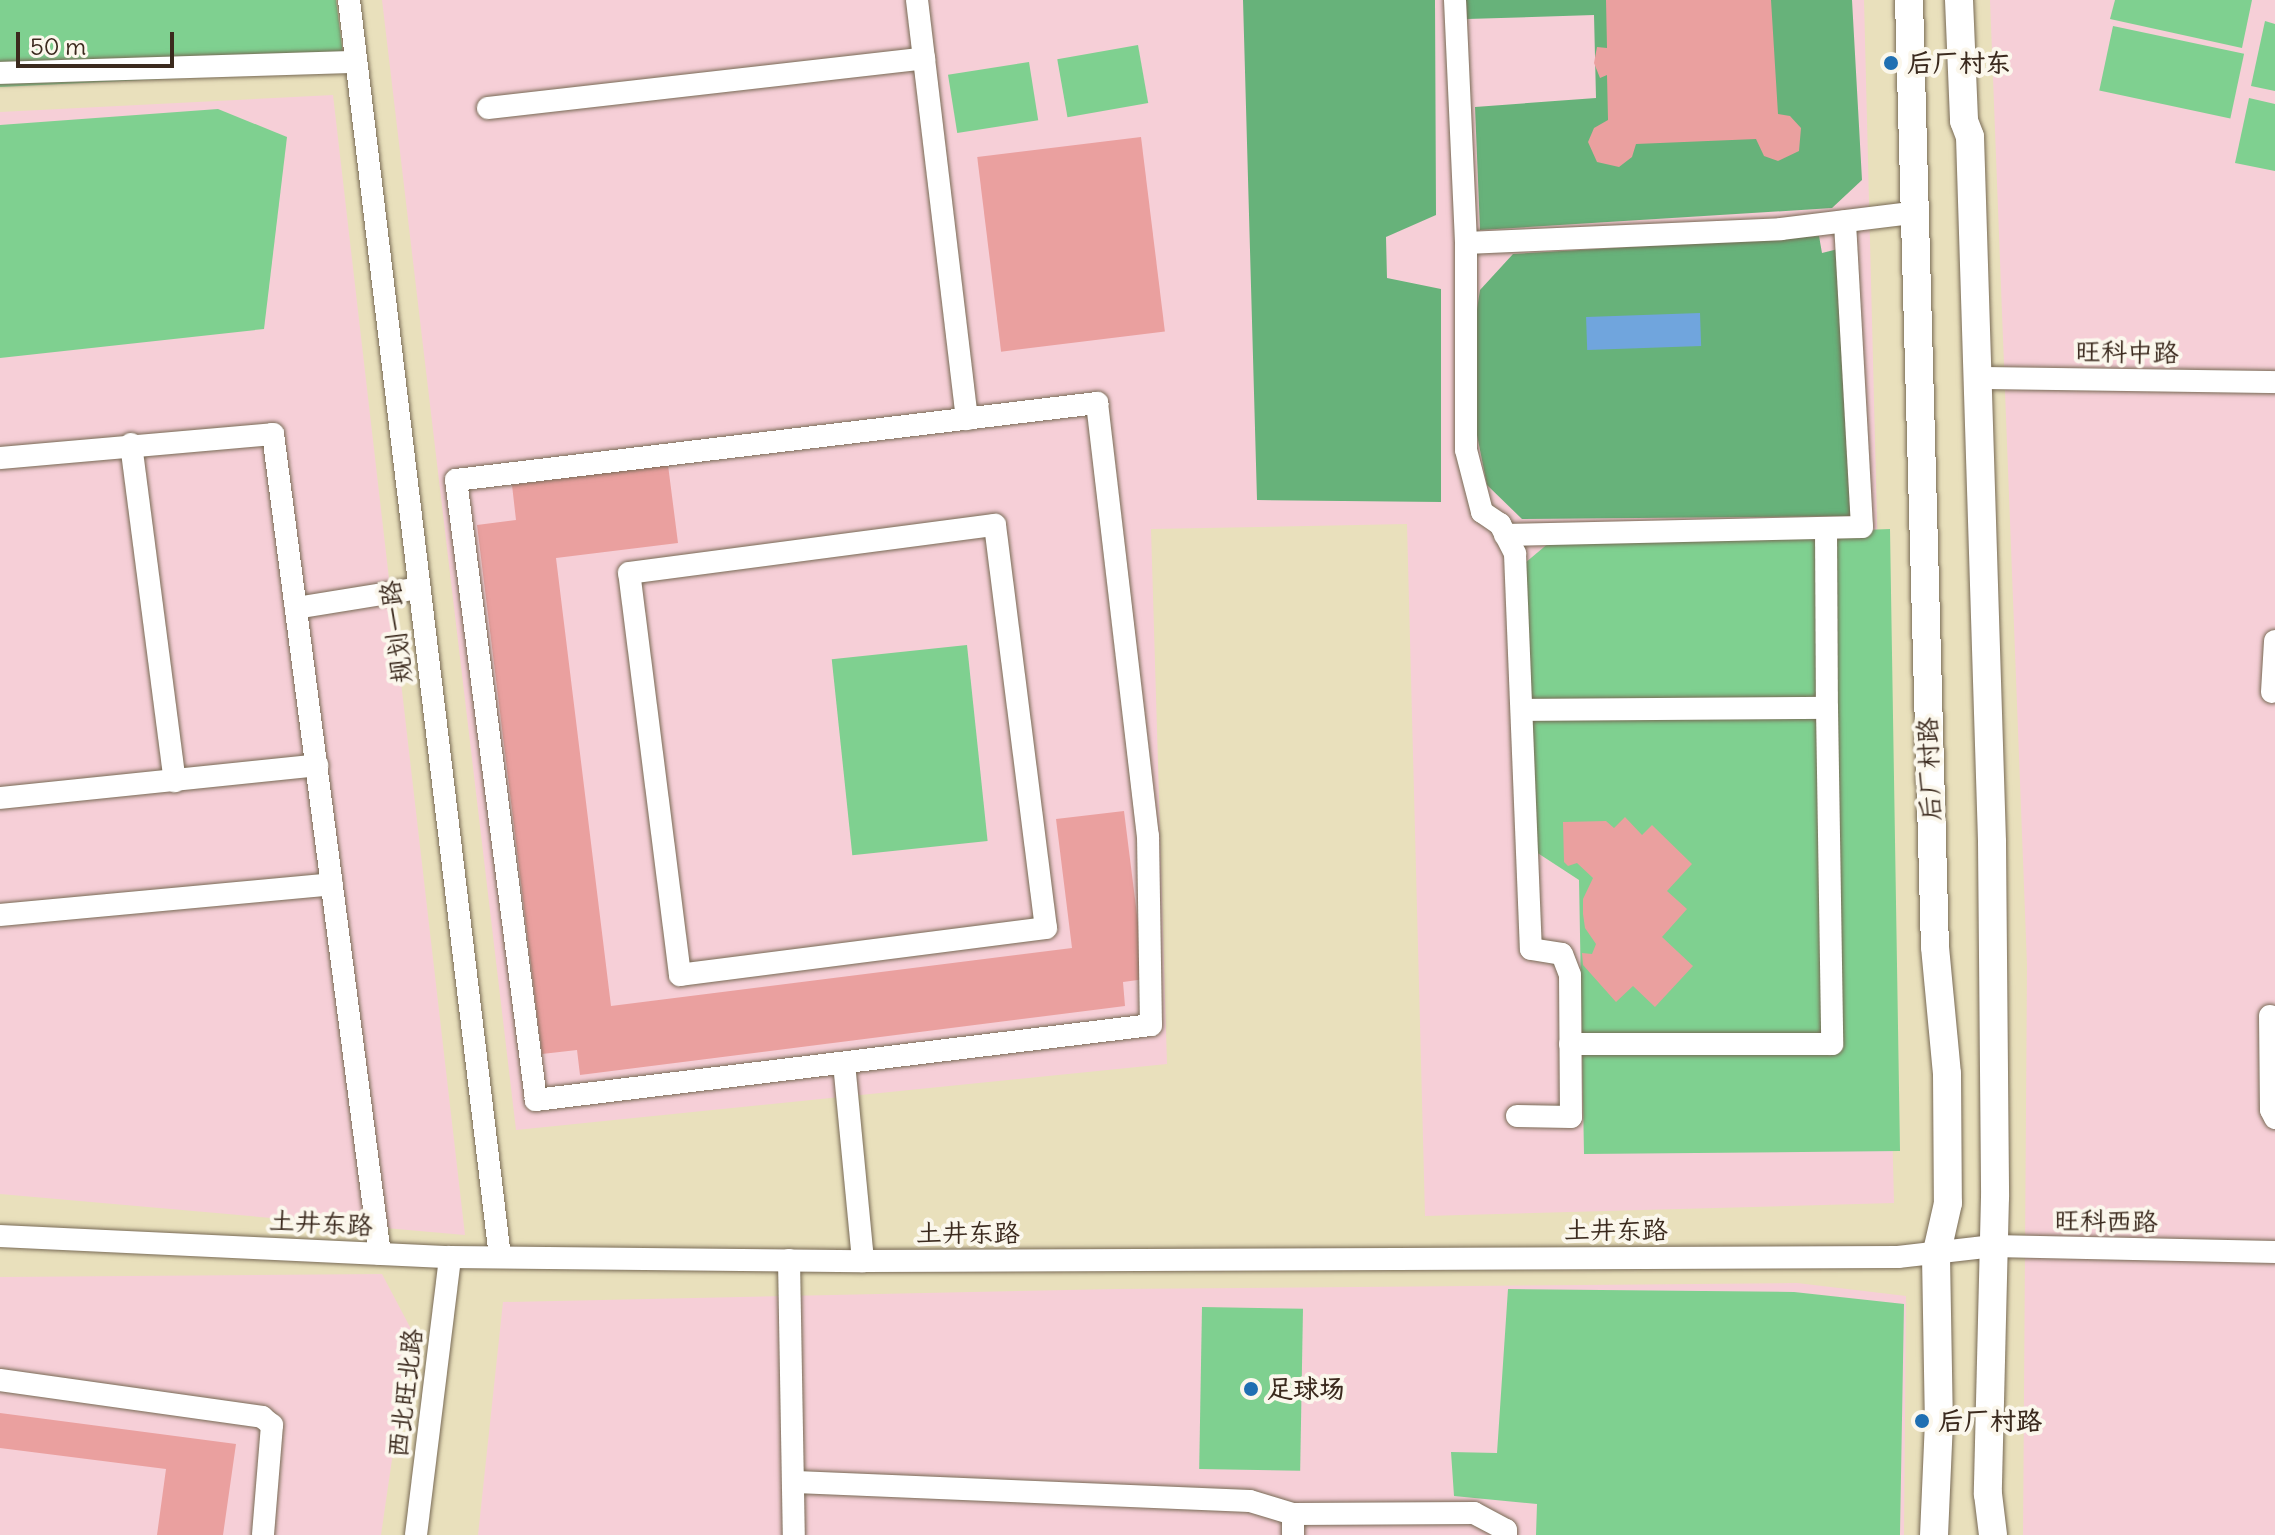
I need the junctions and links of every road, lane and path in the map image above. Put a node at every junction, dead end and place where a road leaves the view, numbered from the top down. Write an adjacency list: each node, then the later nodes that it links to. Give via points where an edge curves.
1 (349, 0): 7 (street, 规划一路)
2 (917, 0): 6 (street)
3 (1455, 0): 12 (street)
4 (1909, 0): 10 (main road, 后厂村路)
5 (1959, 0): 13 (main road)
6 (924, 58): 9 (street); 15 (street)
7 (356, 62): 8 (street); 20 (street, 规划一路)
8 (0, 73)
9 (488, 108)
10 (1911, 213): 11 (street); 41 (main road, 后厂村路, via 1935,947 1947,1074 1948,1203)
11 (1845, 221): 12 (street); 18 (street, via 1862,527)
12 (1466, 243): 19 (street, via 1466,450 1482,512 1500,524)
13 (1978, 378): 14 (street, 旺科中路); 38 (main road, via 1992,842)
14 (2275, 382)
15 (967, 419): 34 (street, via 1097,403 1148,836 1151,1025); 34 (street, via 456,480 536,1100)
16 (131, 444): 17 (street); 21 (street, via 273,434); 27 (street)
17 (0, 458)
18 (1826, 528): 19 (street); 24 (street)
19 (1505, 535): 25 (street, via 1515,554)
20 (419, 588): 21 (street); 43 (street, 规划一路)
21 (296, 608): 26 (street)
22 (2275, 641): 23 (street)
23 (2272, 692)
24 (1827, 708): 25 (street); 33 (street, via 1832,1044)
25 (1522, 710): 33 (street, via 1531,949 1562,954 1570,975)
26 (317, 765): 27 (street); 29 (street)
27 (175, 781): 28 (street)
28 (0, 798)
29 (332, 884): 30 (street); 40 (street)
30 (0, 915)
31 (680, 975): 31 (street, via 1046,928 995,525 629,573)
32 (2270, 1016): 36 (street)
33 (1570, 1044): 35 (street, via 1571,1117)
34 (844, 1063): 45 (street)
35 (1517, 1116)
36 (2275, 1118)
37 (0, 1236): 40 (street, 土井东路)
38 (1993, 1246): 39 (street, 旺科西路); 41 (street, 旺科西路); 54 (main road, via 1988,1494)
39 (2275, 1252)
40 (380, 1254): 42 (street, 土井东路)
41 (1936, 1256): 45 (street, 土井东路); 53 (main road, 后厂村路, via 1939,1470)
42 (450, 1257): 43 (street, 土井东路); 50 (street, 西北旺北路)
43 (500, 1257): 44 (street, 土井东路)
44 (789, 1260): 45 (street, 土井东路); 47 (street)
45 (863, 1261)
46 (0, 1380): 49 (street, via 262,1417 272,1425)
47 (796, 1482): 48 (street, via 1250,1501); 51 (street)
48 (1293, 1525): 52 (street, via 1474,1513 1506,1530)
49 (263, 1535)
50 (416, 1535)
51 (794, 1535)
52 (1506, 1535)
53 (1934, 1535)
54 (1993, 1535)

